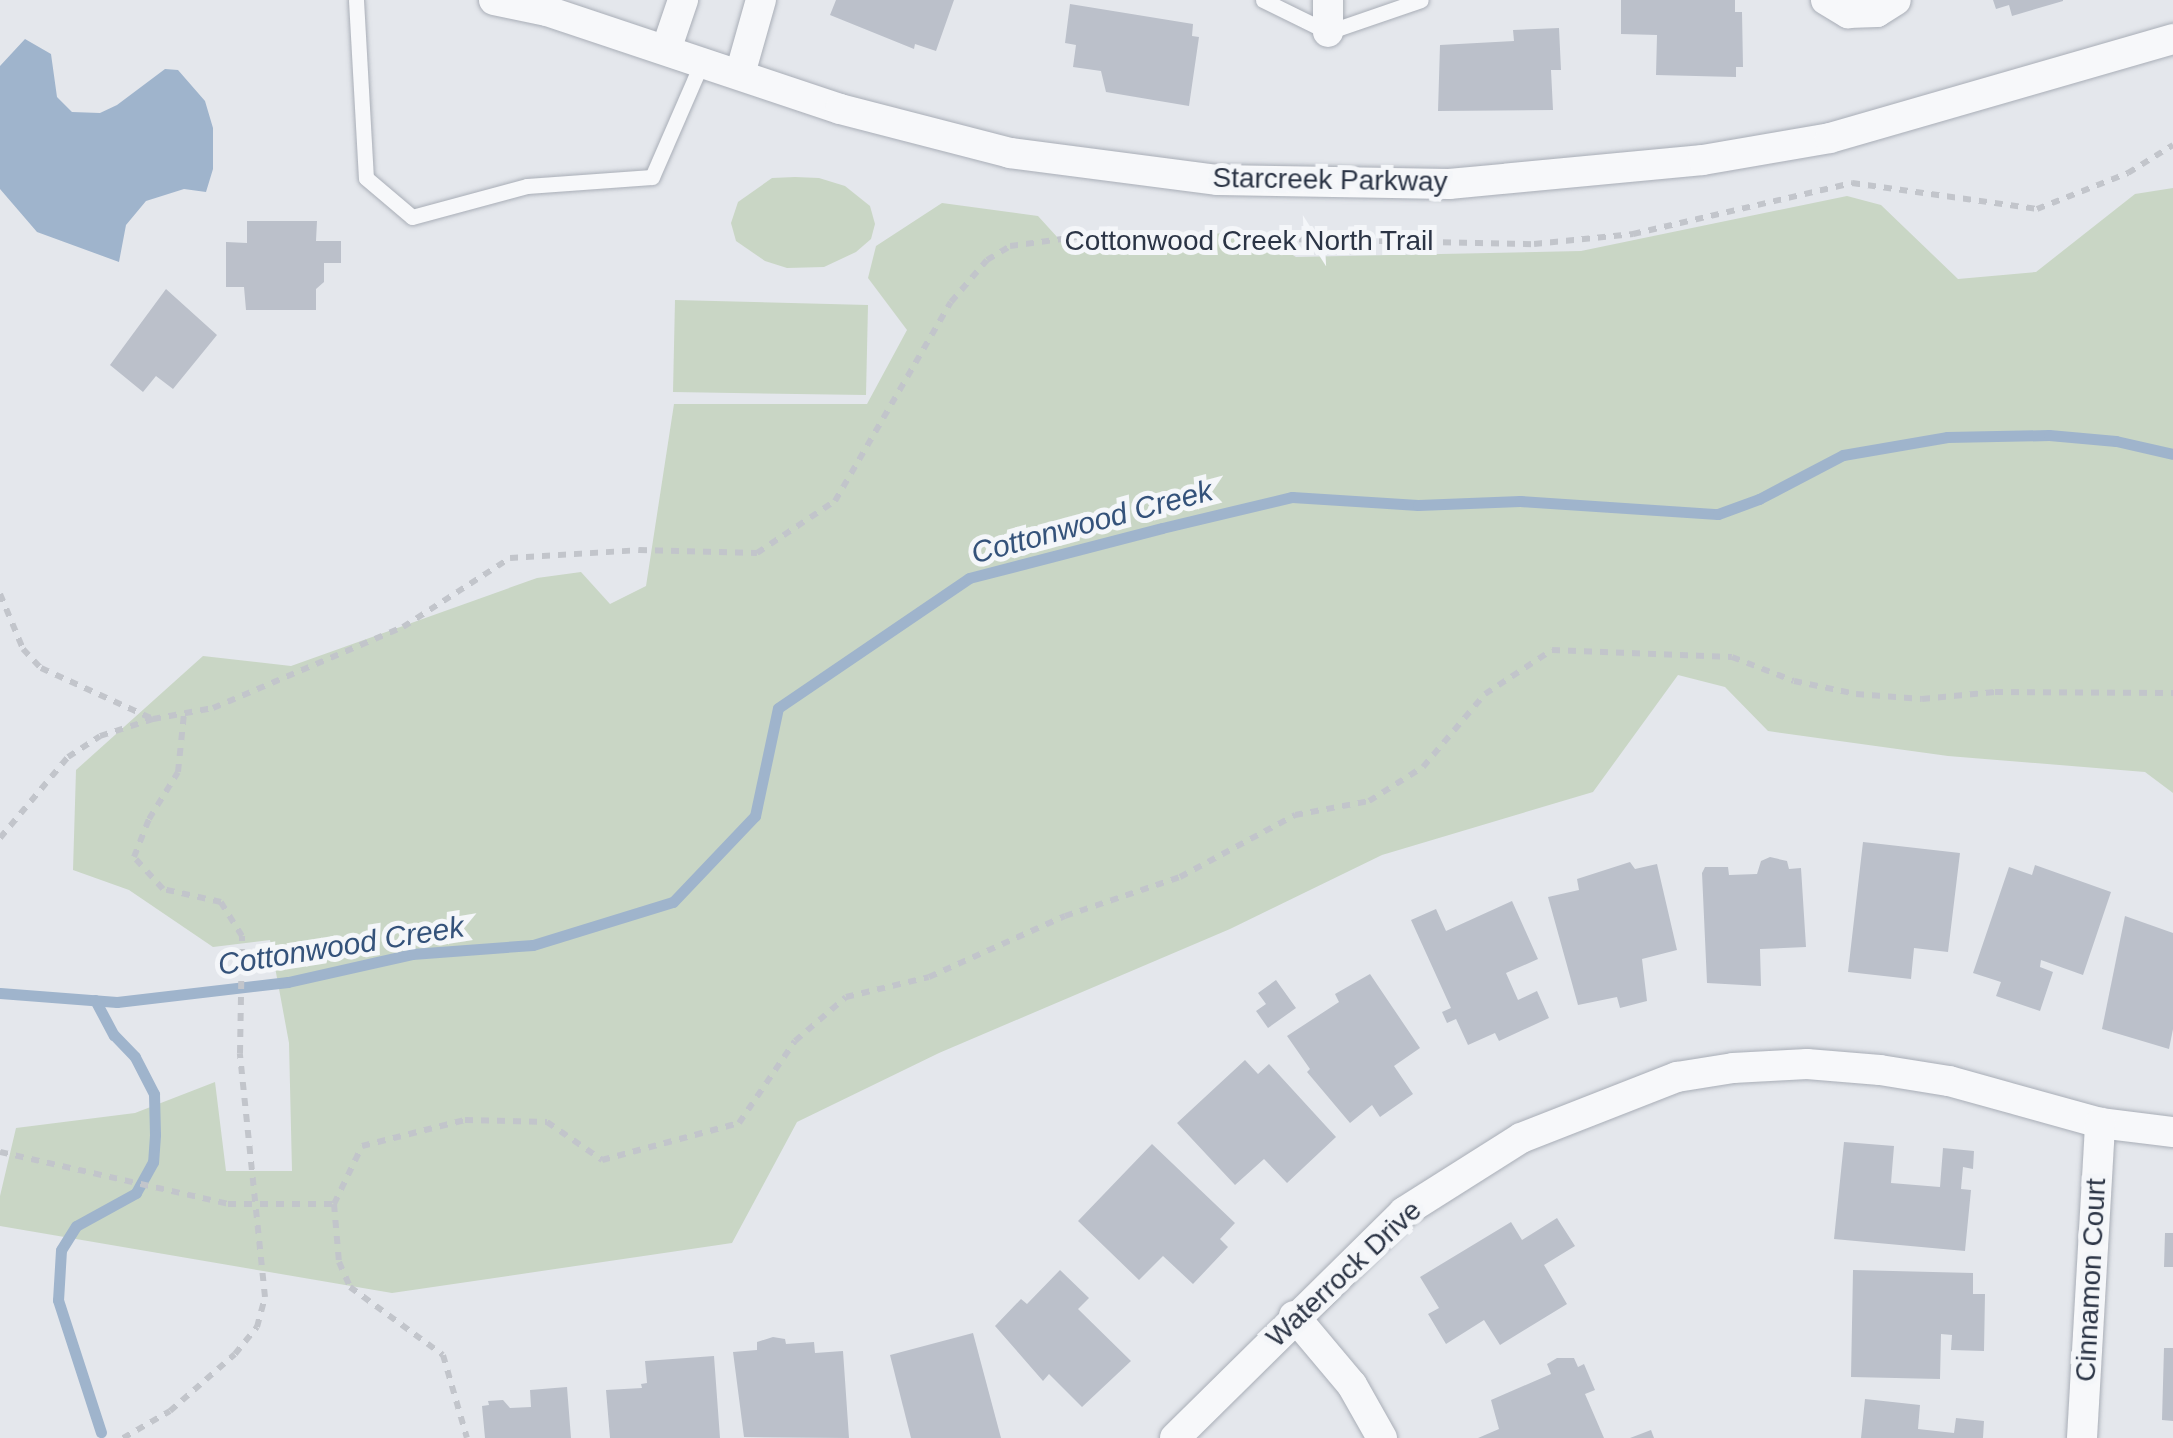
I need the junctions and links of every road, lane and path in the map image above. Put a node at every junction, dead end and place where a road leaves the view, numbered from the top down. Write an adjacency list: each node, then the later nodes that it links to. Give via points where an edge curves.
1 (356, 0): 13 (lane, via 366,178 412,217 527,186 652,177)
2 (494, 0): 12 (street, Starcreek Parkway)
3 (683, 0): 12 (street)
4 (761, 0): 14 (street)
5 (1262, 0): 10 (lane)
6 (1328, 0): 10 (street)
7 (1421, 0): 10 (lane)
8 (1826, 0): 9 (street, via 1848,13 1877,12)
9 (1896, 0)
10 (1328, 32)
11 (2173, 38): 14 (street, Starcreek Parkway, via 1830,138 1703,160 1449,184 1218,180 1010,153 840,109)
12 (666, 50): 13 (street, Starcreek Parkway)
13 (702, 62): 14 (street, Starcreek Parkway)
14 (740, 74)
15 (2173, 145): 18 (path, Cottonwood Creek North Trail, via 2128,173 2038,210 1852,183 1633,234 1534,244 1092,234 1010,246 987,260 951,302 835,501 757,553 640,550 510,558 403,627 213,708)
16 (0, 594): 19 (path, via 23,649 41,668)
17 (2173, 693): 25 (path, via 1889,696 1794,681 1732,657 1552,650 1485,694 1423,767 1370,801 1295,815 1180,877 1066,916 929,977 846,996 796,1041 738,1123 602,1160 548,1122 466,1120 362,1146)
18 (184, 714): 19 (path, Cottonwood Creek North Trail); 24 (path, via 178,772 134,857 164,890 221,902 242,936 240,1053)
19 (153, 719): 20 (path, Cottonwood Creek North Trail, via 100,736 68,757)
20 (0, 838)
21 (2100, 1123): 22 (street, Waterrock Drive); 26 (street, Waterrock Drive, via 1948,1081 1880,1070 1807,1064 1677,1077 1521,1138 1404,1212); 31 (street, Cinnamon Court)
22 (2173, 1132)
23 (0, 1152): 24 (path, via 228,1204)
24 (256, 1204): 25 (path); 27 (path, via 265,1297 257,1327 236,1354 170,1410)
25 (334, 1204): 28 (path, via 338,1262 350,1287 443,1355)
26 (1294, 1316): 29 (street, Waterrock Drive); 30 (street, via 1352,1384)
27 (123, 1438)
28 (467, 1438)
29 (1175, 1438)
30 (1382, 1438)
31 (2082, 1438)

